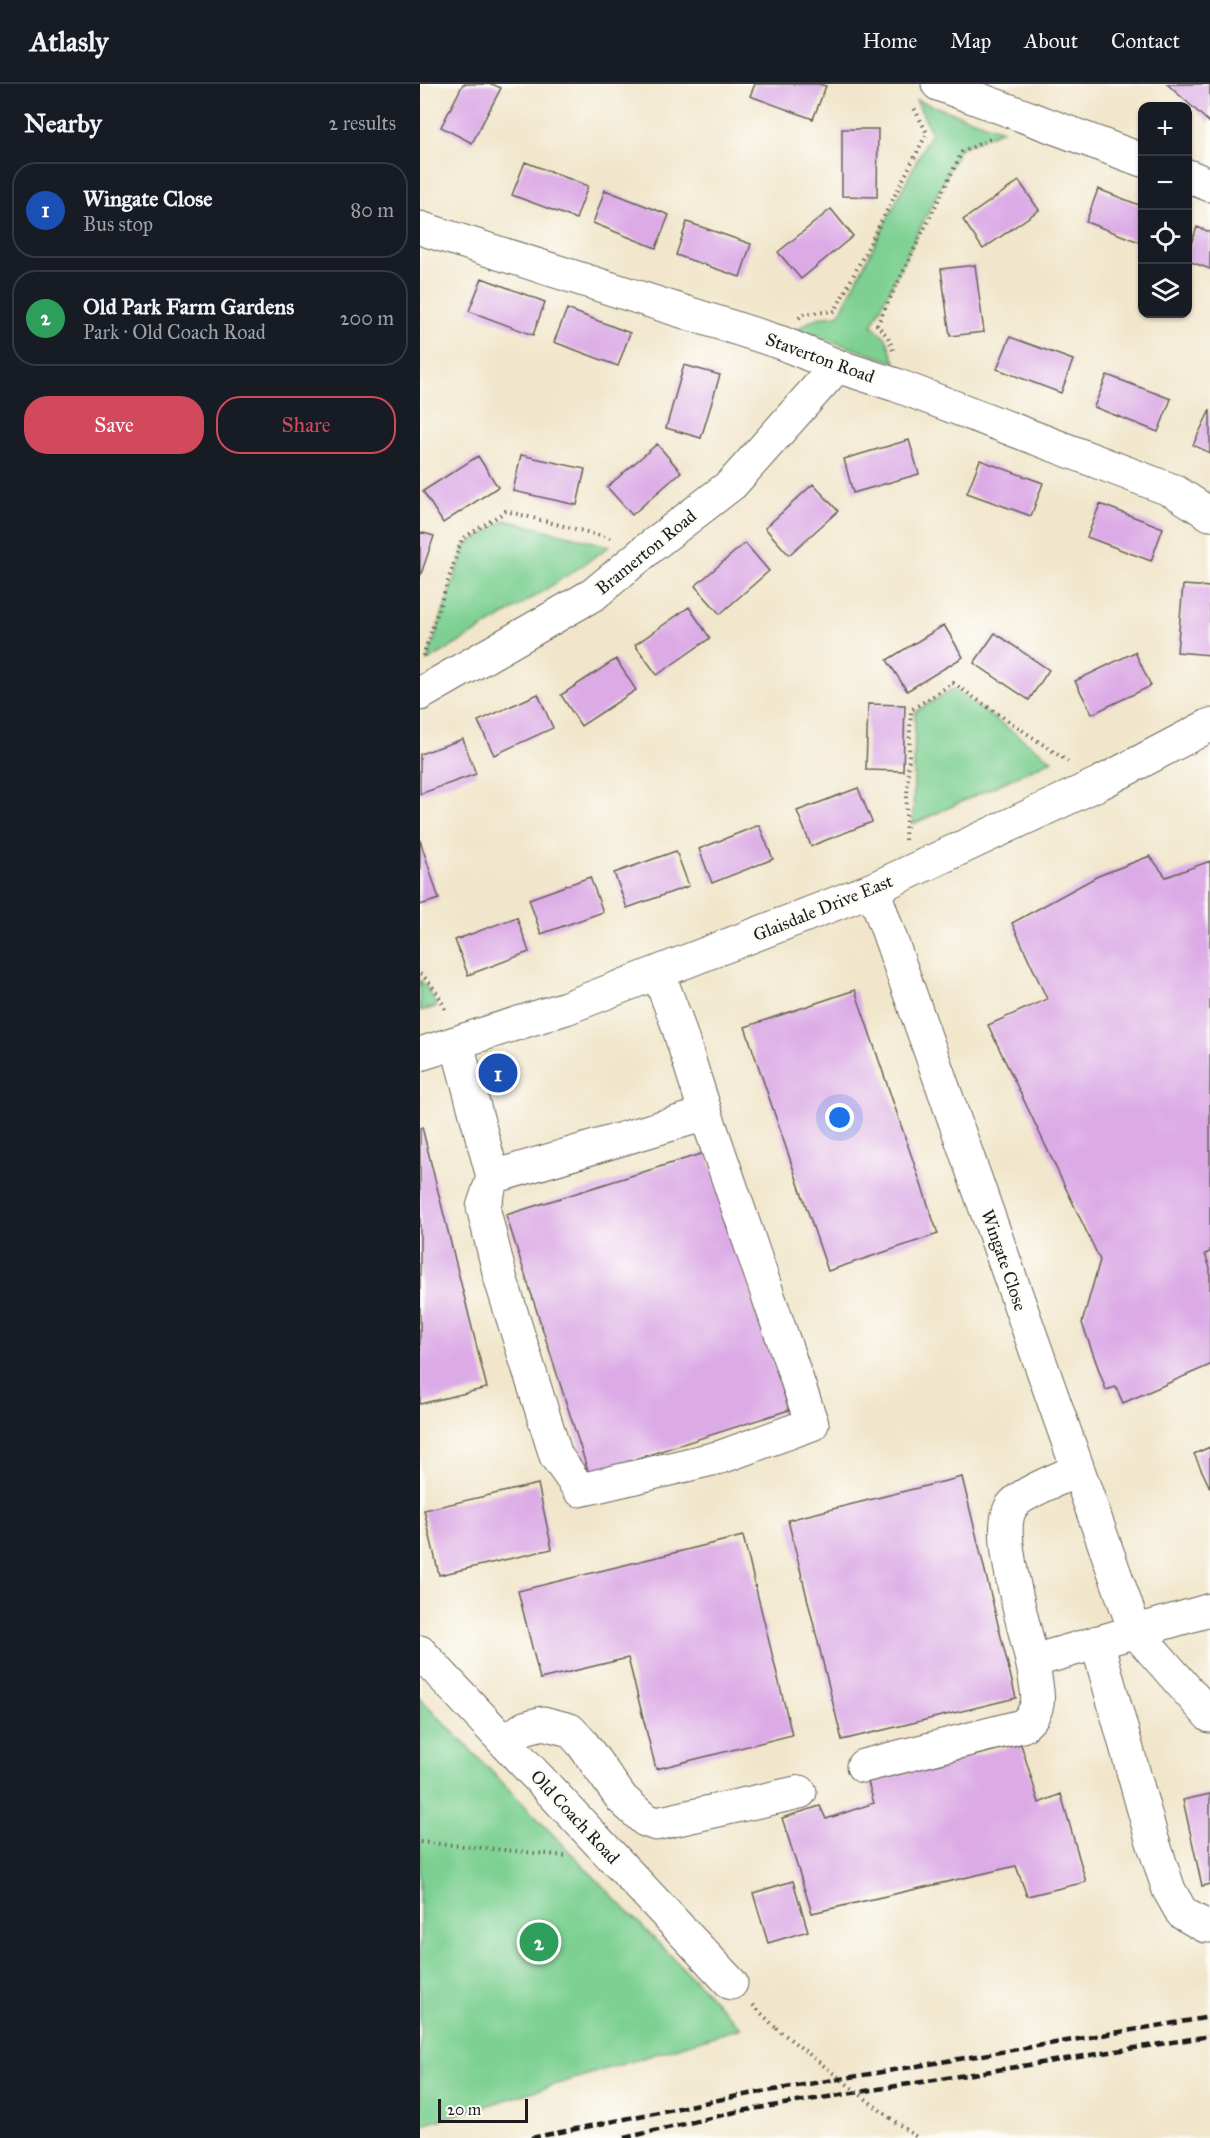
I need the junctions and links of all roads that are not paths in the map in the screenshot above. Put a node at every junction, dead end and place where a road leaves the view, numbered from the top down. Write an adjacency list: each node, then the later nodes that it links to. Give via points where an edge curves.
1 (923, 91): 2 (street, via 1023,117)
2 (1138, 158)
3 (1192, 178): 4 (street)
4 (1210, 185)
5 (420, 228): 6 (street, Staverton Road, via 782,343)
6 (837, 366): 7 (street, Staverton Road, via 897,385 1173,491); 8 (street, Bramerton Road, via 732,484 594,594)
7 (1210, 514)
8 (420, 694)
9 (1210, 725): 10 (street, Glaisdale Drive East, via 1100,783)
10 (873, 889): 11 (street, Glaisdale Drive East); 16 (street, Wingate Close)
11 (658, 973): 12 (street, Glaisdale Drive East); 14 (street)
12 (457, 1044): 13 (street, Glaisdale Drive East); 15 (street)
13 (420, 1054)
14 (706, 1114): 15 (street); 15 (street, via 812,1424 721,1457 580,1490 556,1456 501,1281 483,1206)
15 (493, 1177)
16 (1078, 1470): 18 (street, Wingate Close); 21 (street, via 1010,1507 1006,1524 1008,1557)
17 (1205, 1611): 18 (street)
18 (1135, 1631): 19 (street); 22 (street)
19 (1097, 1642): 21 (street); 26 (street, via 1169,1890 1182,1913)
20 (420, 1652): 23 (street, Old Coach Road)
21 (1033, 1661): 24 (street, via 1038,1702 1032,1718 1022,1726)
22 (1210, 1716)
23 (505, 1742): 25 (street, via 524,1728 543,1723 570,1730 622,1799 645,1820 656,1824); 27 (street, Old Coach Road)
24 (863, 1766)
25 (800, 1792)
26 (1210, 1926)
27 (731, 1983)

